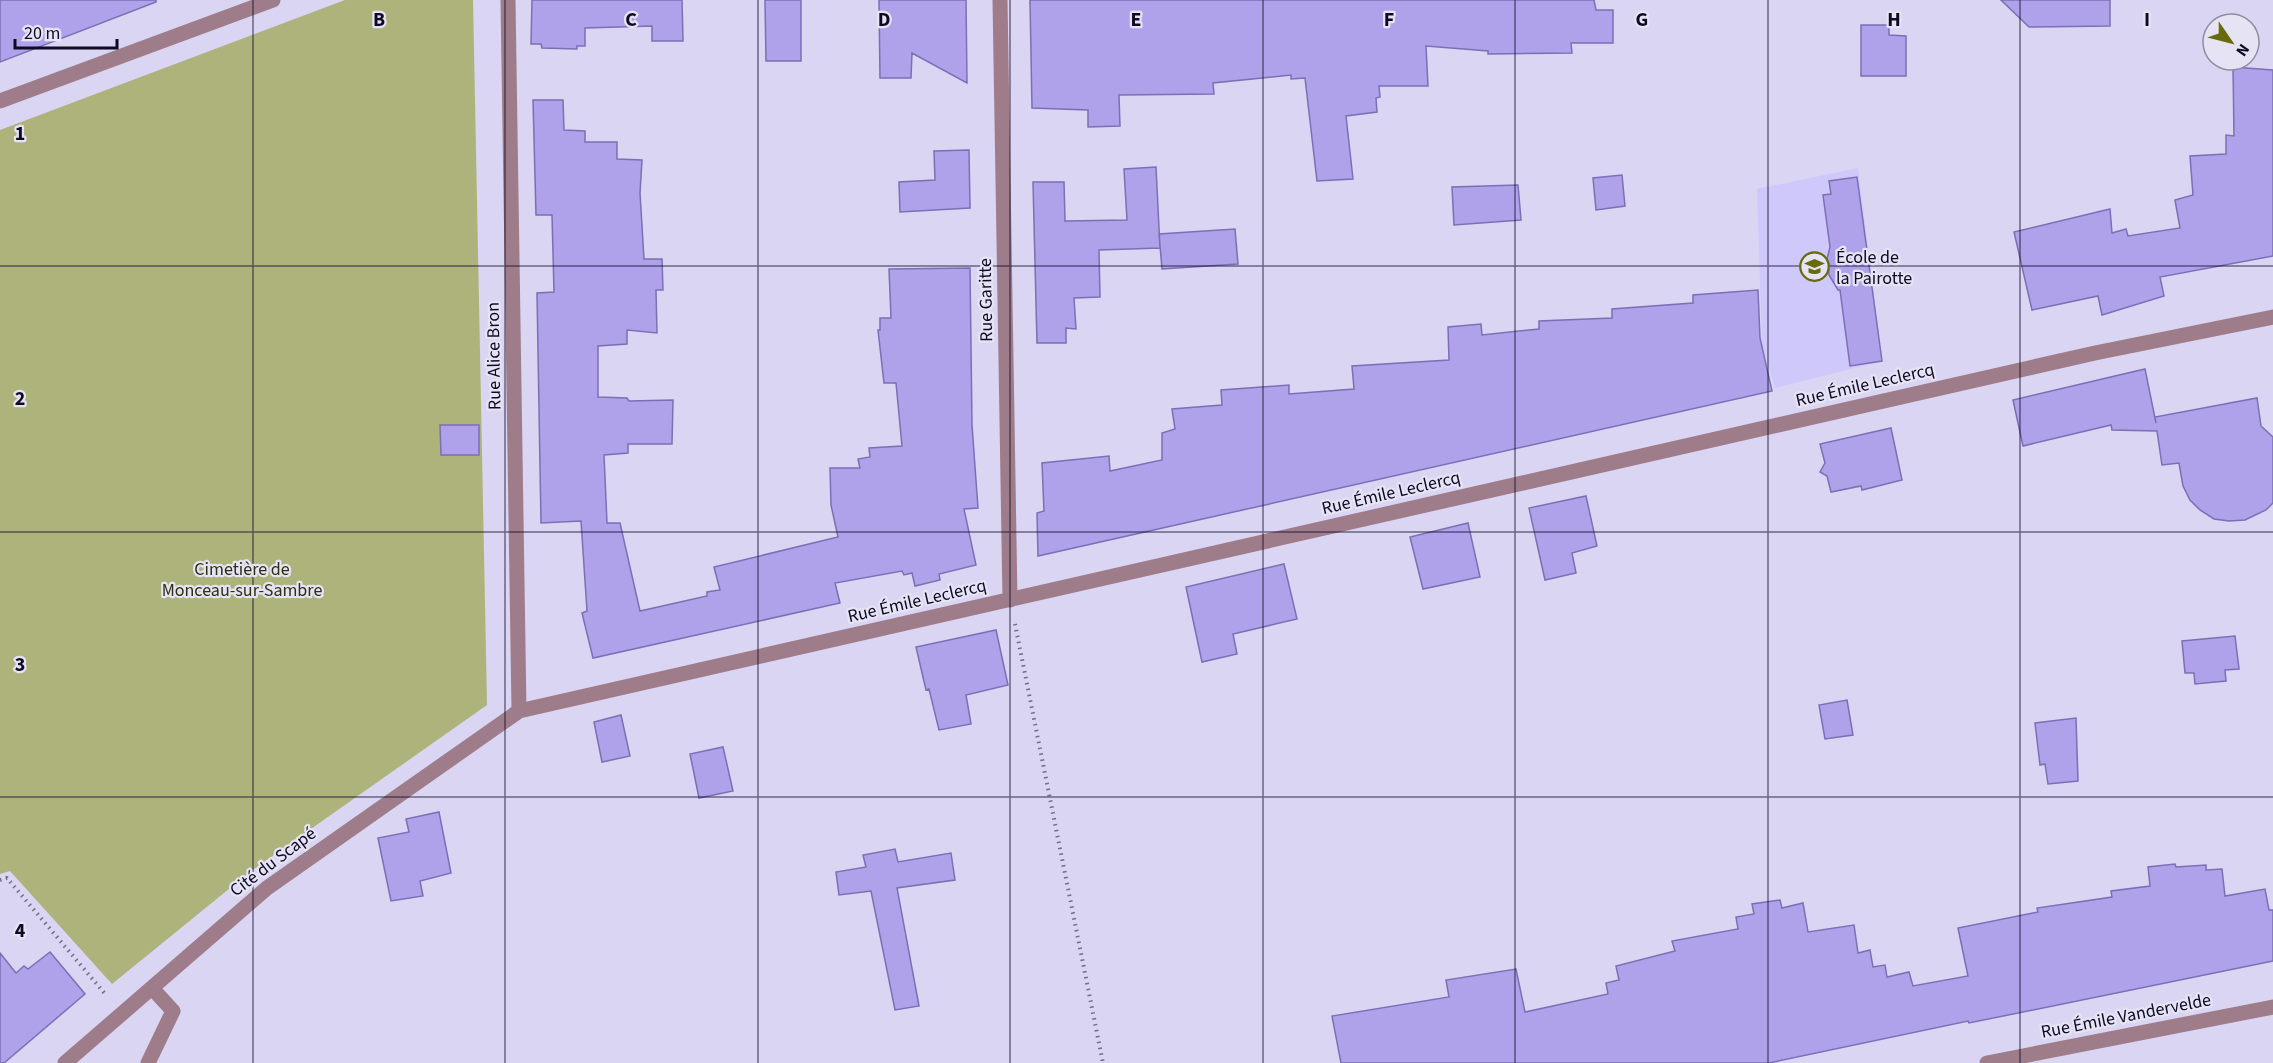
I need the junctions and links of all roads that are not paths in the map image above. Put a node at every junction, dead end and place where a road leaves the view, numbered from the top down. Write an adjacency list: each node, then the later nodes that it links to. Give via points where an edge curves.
1 (273, 0): 4 (street)
2 (508, 0): 7 (street, Rue Alice Bron)
3 (1000, 0): 6 (street, Rue Garitte)
4 (0, 100)
5 (2273, 318): 6 (street, Rue Émile Leclercq, via 2095,353)
6 (1010, 600): 7 (street, Rue Émile Leclercq)
7 (519, 711): 8 (street, Cité du Scapé, via 267,888)
8 (152, 988): 10 (street, Cité du Scapé); 11 (street, via 173,1011)
9 (2273, 1007): 12 (street, Rue Émile Vandervelde)
10 (66, 1063)
11 (148, 1063)
12 (1987, 1063)

